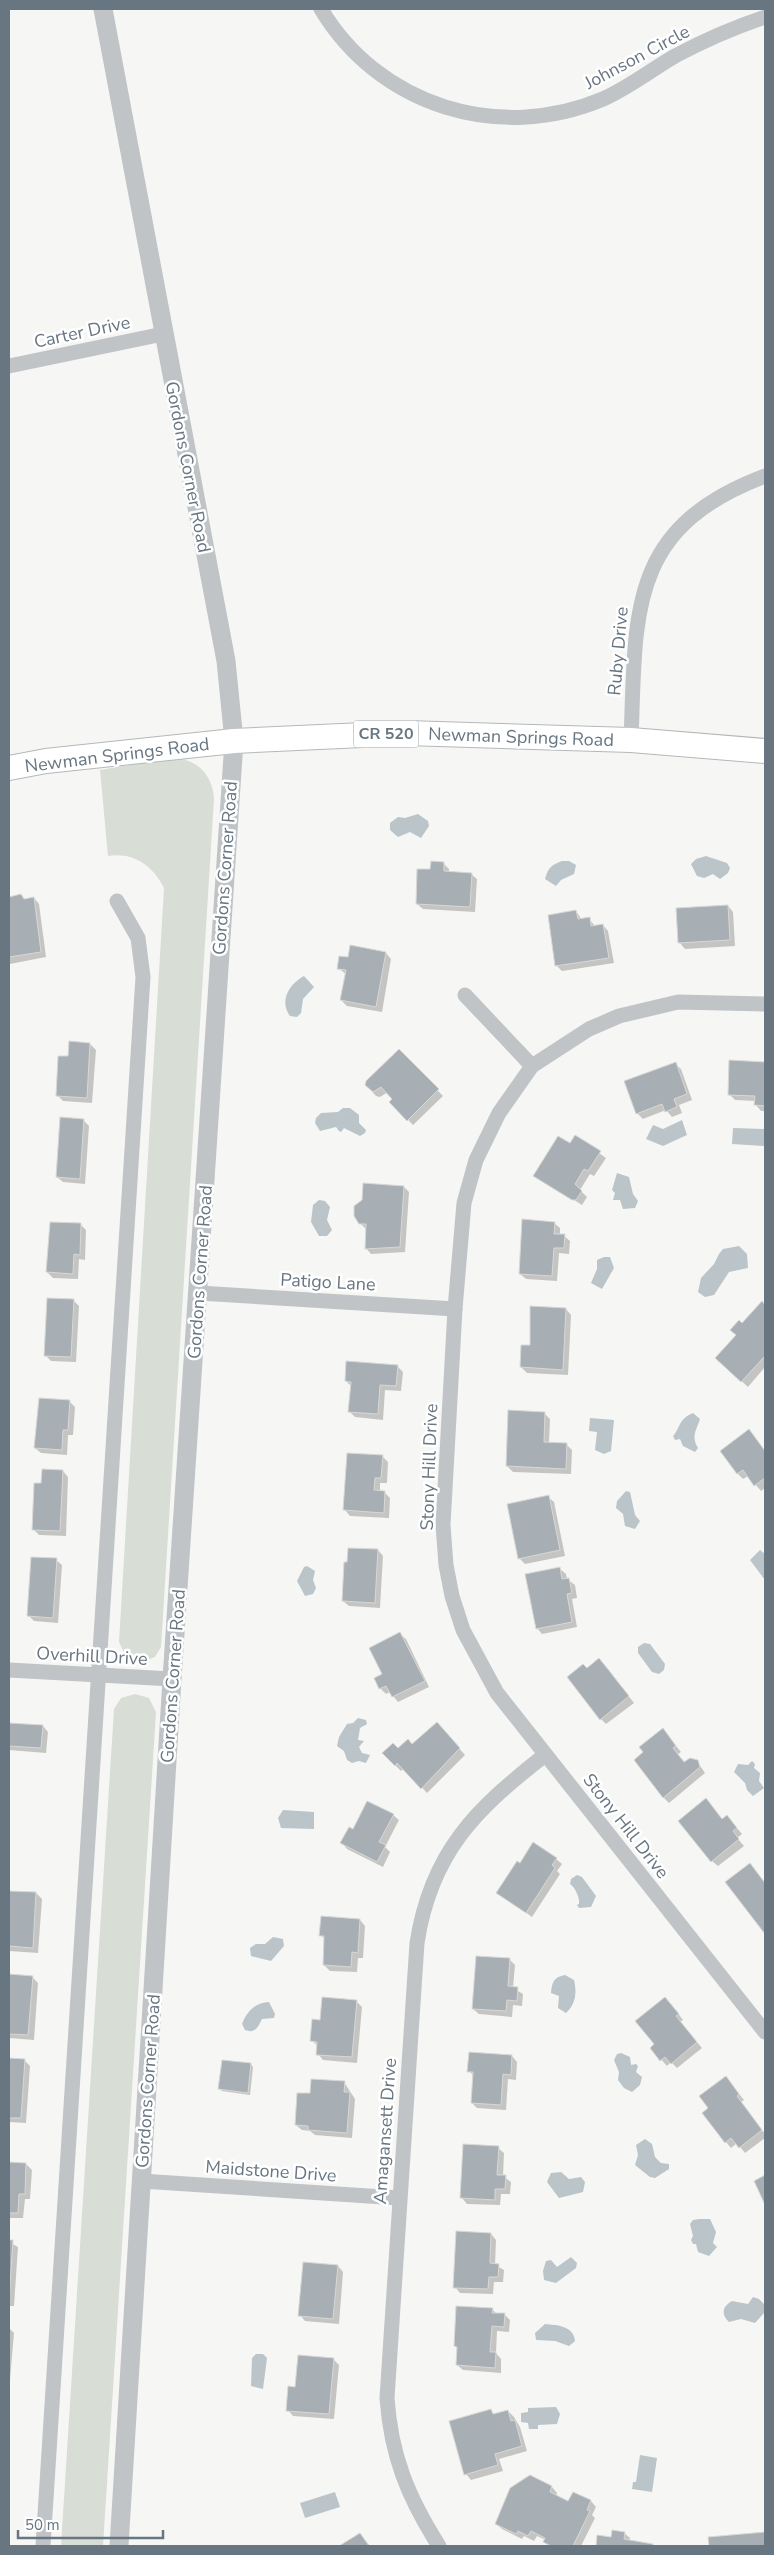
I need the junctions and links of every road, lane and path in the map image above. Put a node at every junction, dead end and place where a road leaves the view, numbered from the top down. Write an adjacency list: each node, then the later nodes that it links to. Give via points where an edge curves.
1 (103, 9): 4 (street, Gordons Corner Road)
2 (322, 9): 3 (street, Johnson Circle, via 349,47 368,65 408,93 448,109 499,118 545,115 578,108 604,98 676,55)
3 (765, 17)
4 (163, 334): 5 (street, Carter Drive); 8 (street, Gordons Corner Road, via 226,661)
5 (9, 366)
6 (765, 476): 7 (street, Ruby Drive, via 722,495 700,509 675,532 660,554 639,604 634,641)
7 (631, 740): 8 (main road, Newman Springs Road / CR 520, via 407,733); 9 (main road, Newman Springs Road / CR 520)
8 (234, 741): 10 (main road, Newman Springs Road / CR 520, via 46,761); 15 (street, Gordons Corner Road)
9 (765, 751)
10 (9, 768)
11 (118, 900): 18 (street, via 138,938 143,977)
12 (465, 995): 14 (street)
13 (765, 1004): 14 (street, Stony Hill Drive, via 678,1002 642,1009 589,1030)
14 (532, 1066): 16 (street, Stony Hill Drive, via 499,1113 476,1160 464,1203)
15 (199, 1293): 16 (street, Patigo Lane); 19 (street, Gordons Corner Road)
16 (455, 1309): 20 (street, Stony Hill Drive, via 443,1525 452,1596 477,1659 497,1693)
17 (9, 1670): 18 (street, Overhill Drive)
18 (98, 1676): 19 (street, Overhill Drive); 24 (street)
19 (172, 1680): 22 (street, Gordons Corner Road)
20 (545, 1755): 21 (street, Stony Hill Drive); 23 (street, Amagansett Drive, via 485,1804 470,1821 447,1855 426,1900 416,1953)
21 (765, 2032)
22 (142, 2181): 23 (street, Maidstone Drive); 25 (street, Gordons Corner Road)
23 (399, 2198): 26 (street, Amagansett Drive, via 387,2398 389,2418 404,2482 417,2512)
24 (43, 2546)
25 (119, 2546)
26 (439, 2546)

